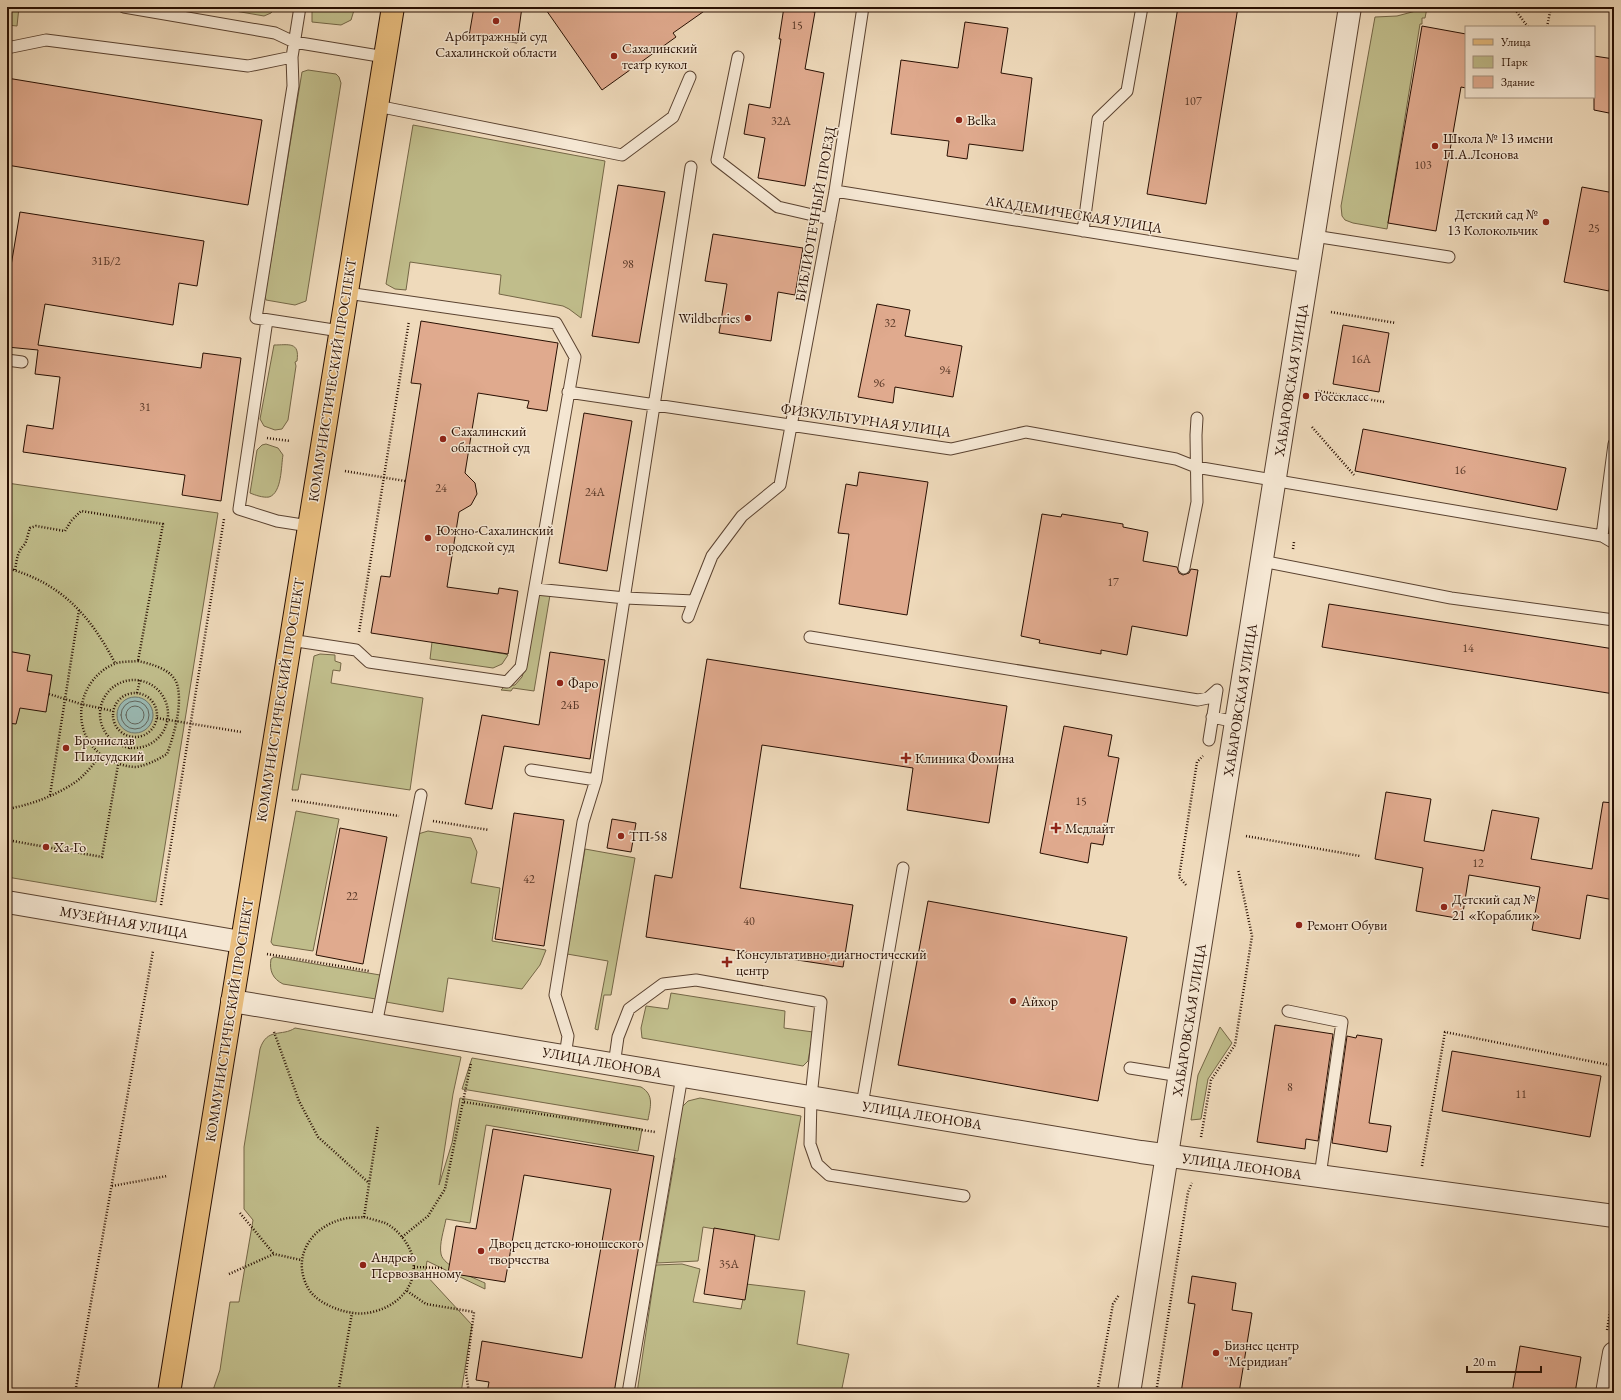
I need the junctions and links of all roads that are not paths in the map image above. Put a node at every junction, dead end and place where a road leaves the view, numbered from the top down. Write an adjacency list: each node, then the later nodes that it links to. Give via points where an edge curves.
1 (129, 7): 7 (lane, via 275,33)
2 (300, 7): 7 (lane)
3 (393, 7): 10 (main road, КОММУНИСТИЧЕСКИЙ ПРОСПЕКТ)
4 (863, 7): 15 (lane, БИБЛИОТЕЧНЫЙ ПРОЕЗД)
5 (1142, 7): 17 (lane, via 1127,91 1098,119)
6 (1350, 7): 18 (street, ХАБАРОВСКАЯ УЛИЦА)
7 (294, 42): 9 (lane); 10 (lane)
8 (7, 48): 9 (lane, via 46,40 248,66)
9 (292, 57): 22 (lane, via 293,86 256,318)
10 (385, 57): 13 (main road, КОММУНИСТИЧЕСКИЙ ПРОСПЕКТ)
11 (738, 57): 16 (lane, via 717,160 778,207)
12 (690, 77): 13 (lane, via 673,117 622,155)
13 (377, 106): 21 (main road, КОММУНИСТИЧЕСКИЙ ПРОСПЕКТ)
14 (691, 167): 27 (lane)
15 (835, 191): 16 (lane, БИБЛИОТЕЧНЫЙ ПРОЕЗД); 17 (lane, АКАДЕМИЧЕСКАЯ УЛИЦА)
16 (830, 219): 29 (lane, БИБЛИОТЕЧНЫЙ ПРОЕЗД)
17 (1083, 231): 20 (lane, АКАДЕМИЧЕСКАЯ УЛИЦА)
18 (1314, 236): 19 (lane); 20 (street, ХАБАРОВСКАЯ УЛИЦА)
19 (1449, 257)
20 (1309, 266): 32 (street, ХАБАРОВСКАЯ УЛИЦА)
21 (346, 293): 23 (main road, КОММУНИСТИЧЕСКИЙ ПРОСПЕКТ); 26 (lane, via 556,323 575,357)
22 (267, 320): 23 (lane); 33 (lane, via 239,508 277,521)
23 (340, 332): 33 (main road, КОММУНИСТИЧЕСКИЙ ПРОСПЕКТ)
24 (7, 360): 25 (lane)
25 (22, 362)
26 (568, 392): 27 (lane, ФИЗКУЛЬТУРНАЯ УЛИЦА); 38 (lane)
27 (654, 404): 29 (lane, ФИЗКУЛЬТУРНАЯ УЛИЦА); 39 (lane)
28 (1197, 418): 31 (lane)
29 (791, 425): 31 (lane, ФИЗКУЛЬТУРНАЯ УЛИЦА, via 951,449 1026,432 1176,459); 40 (lane, БИБЛИОТЕЧНЫЙ ПРОЕЗД, via 780,485 742,516 712,556)
30 (1614, 444): 34 (lane)
31 (1196, 467): 32 (lane, ФИЗКУЛЬТУРНАЯ УЛИЦА); 37 (lane, via 1197,502)
32 (1275, 481): 34 (lane, ФИЗКУЛЬТУРНАЯ УЛИЦА); 36 (street, ХАБАРОВСКАЯ УЛИЦА)
33 (309, 526): 44 (main road, КОММУНИСТИЧЕСКИЙ ПРОСПЕКТ)
34 (1602, 536): 35 (lane, ФИЗКУЛЬТУРНАЯ УЛИЦА)
35 (1614, 542)
36 (1262, 561): 42 (lane, via 1451,598); 46 (street, ХАБАРОВСКАЯ УЛИЦА)
37 (1184, 568)
38 (536, 589): 39 (lane); 44 (lane, via 521,667 507,682 369,662 356,650)
39 (625, 598): 40 (lane); 49 (lane)
40 (694, 601): 41 (lane, БИБЛИОТЕЧНЫЙ ПРОЕЗД)
41 (688, 617)
42 (1614, 620)
43 (810, 637): 45 (lane, via 1198,700 1208,698 1217,690)
44 (290, 640): 53 (main road, КОММУНИСТИЧЕСКИЙ ПРОСПЕКТ)
45 (1212, 717): 46 (lane); 47 (lane)
46 (1236, 722): 61 (street, ХАБАРОВСКАЯ УЛИЦА)
47 (1209, 740)
48 (531, 770): 49 (lane)
49 (596, 780): 57 (lane, via 583,822 554,995 568,1036)
50 (421, 795): 56 (lane)
51 (903, 868): 63 (lane)
52 (7, 902): 53 (street, МУЗЕЙНАЯ УЛИЦА)
53 (241, 942): 54 (main road, КОММУНИСТИЧЕСКИЙ ПРОСПЕКТ)
54 (232, 1001): 56 (street, УЛИЦА ЛЕОНОВА); 69 (main road, КОММУНИСТИЧЕСКИЙ ПРОСПЕКТ)
55 (1288, 1011): 65 (lane, via 1342,1022)
56 (376, 1025): 57 (street, УЛИЦА ЛЕОНОВА)
57 (565, 1056): 58 (street, УЛИЦА ЛЕОНОВА)
58 (614, 1064): 60 (street, УЛИЦА ЛЕОНОВА); 62 (lane, via 618,1037 629,1009 663,984 696,980 821,1002)
59 (1130, 1068): 61 (lane)
60 (682, 1076): 62 (street, УЛИЦА ЛЕОНОВА); 70 (lane)
61 (1180, 1076): 64 (street, ХАБАРОВСКАЯ УЛИЦА)
62 (811, 1097): 63 (street, УЛИЦА ЛЕОНОВА); 66 (lane, via 810,1144 817,1164 829,1174)
63 (862, 1105): 64 (street, УЛИЦА ЛЕОНОВА)
64 (1167, 1156): 65 (street, УЛИЦА ЛЕОНОВА); 71 (street, ХАБАРОВСКАЯ УЛИЦА)
65 (1320, 1176): 67 (street, УЛИЦА ЛЕОНОВА)
66 (964, 1196)
67 (1614, 1216)
68 (1610, 1344): 72 (street)
69 (169, 1393)
70 (628, 1393)
71 (1129, 1393)
72 (1607, 1393)

